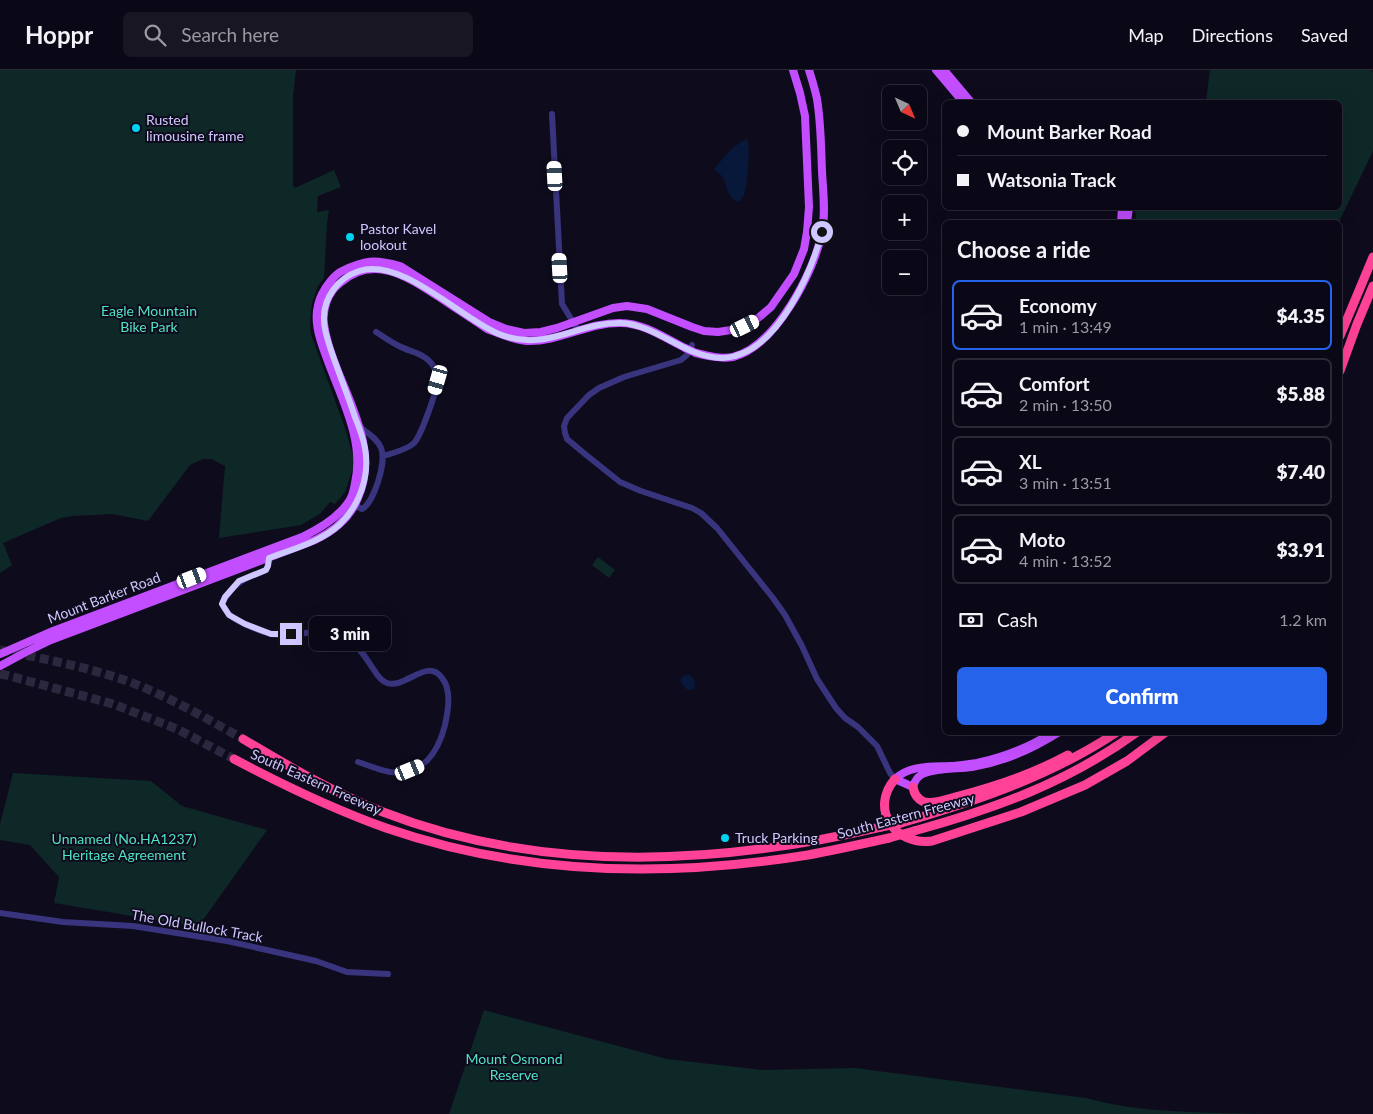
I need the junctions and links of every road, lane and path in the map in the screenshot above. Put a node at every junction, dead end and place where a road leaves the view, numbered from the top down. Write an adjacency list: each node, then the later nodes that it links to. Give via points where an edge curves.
1 (793, 70): 11 (main road, Mount Barker Road, via 805,116 810,208 804,249 794,274 772,308 745,326 718,332 704,331 647,309 627,306)
2 (808, 70): 16 (main road, Mount Barker Road, via 820,118 824,197 822,232 808,273 777,324 752,349 735,356 716,358)
3 (936, 70): 5 (main road)
4 (944, 70): 6 (main road)
5 (961, 100)
6 (969, 100)
7 (552, 114): 11 (street, via 562,304)
8 (1373, 257): 14 (highway)
9 (1373, 286): 12 (highway)
10 (1373, 294): 12 (highway)
11 (574, 322): 13 (street); 20 (main road, Mount Barker Road, via 541,332 524,333 489,322 400,266 369,261 338,273 320,297 316,322 356,444 358,470)
12 (1357, 324): 17 (highway)
13 (578, 330): 16 (main road, Mount Barker Road, via 629,324); 18 (main road, Mount Barker Road, via 543,340 517,340 487,329 405,277 382,269 358,271 331,292 324,321 330,347)
14 (1342, 331)
15 (376, 332): 19 (street, via 426,358 436,371 438,380 414,444)
16 (691, 348): 33 (street, via 681,360 599,388 567,418 565,433 573,445 620,482 692,508 717,528 785,615 817,679 836,708 877,746)
17 (1342, 365)
18 (359, 426): 19 (street, via 380,444); 20 (main road, Mount Barker Road, via 366,467 361,492)
19 (383, 456): 20 (street, via 379,480 366,507 362,509)
20 (352, 504): 21 (main road, Mount Barker Road, via 324,526)
21 (268, 554): 22 (main road, Mount Barker Road, via 52,630); 23 (main road, Mount Barker Road); 32 (street, via 266,570 239,581 225,597 222,604 229,615 271,634 312,631 342,636 360,649 380,678 389,684 430,670 439,673 445,681 447,716 436,750 429,759 420,766 400,772)
22 (0, 654)
23 (1, 663)
24 (1048, 735): 33 (main road, via 1029,746 994,758 967,764 916,768)
25 (1054, 735): 34 (main road, via 1002,760 926,773 916,779)
26 (1101, 735): 34 (highway, via 1046,765 970,793 927,802 917,798)
27 (1112, 735): 30 (highway, South Eastern Freeway, bridge, via 1024,782 901,823 764,849 640,857 543,851 446,832 383,812 323,785)
28 (1133, 735): 31 (highway, South Eastern Freeway, bridge, via 1096,760 1038,790 890,838 809,854 712,867 646,869 547,864 482,854 435,842 387,828 326,804)
29 (1162, 735): 33 (highway, via 1085,785 1021,812 932,840 908,838 890,823 885,800)
30 (243, 739)
31 (234, 759)
32 (358, 762)
33 (894, 778): 34 (main road)
34 (913, 787)
35 (0, 913): 36 (street, The Old Bullock Track, via 63,922 133,926 227,941 316,961 347,972)
36 (388, 974)

